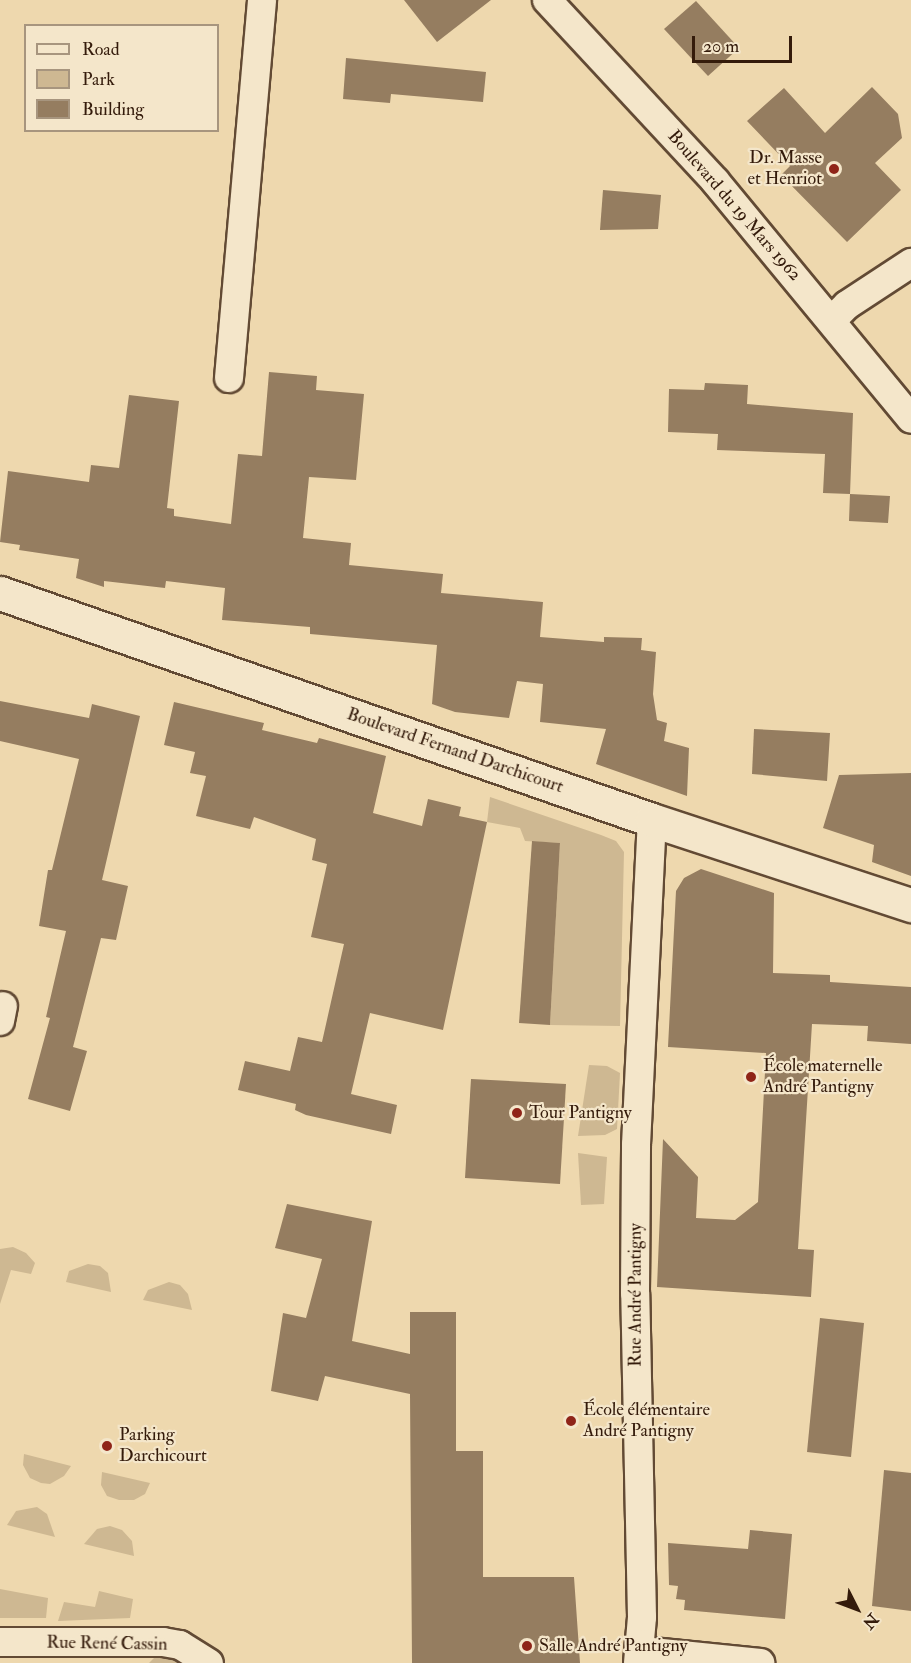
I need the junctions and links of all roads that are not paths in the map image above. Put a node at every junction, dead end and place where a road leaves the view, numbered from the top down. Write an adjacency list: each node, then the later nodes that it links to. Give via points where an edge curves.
1 (262, 0): 5 (street)
2 (547, 0): 4 (street, Boulevard du 19 Mars 1962, via 715,181)
3 (911, 263): 4 (street, via 847,305)
4 (832, 320): 6 (street, Boulevard du 19 Mars 1962)
5 (229, 378)
6 (911, 420)
7 (0, 593): 8 (main road, Boulevard Fernand Darchicourt)
8 (652, 820): 9 (main road, Boulevard Fernand Darchicourt); 11 (street, Rue André Pantigny, via 636,1156)
9 (911, 905)
10 (0, 1642): 12 (street, Rue René Cassin, via 163,1642 180,1646)
11 (640, 1657): 13 (street, Rue André Pantigny)
12 (209, 1663)
13 (760, 1663)

